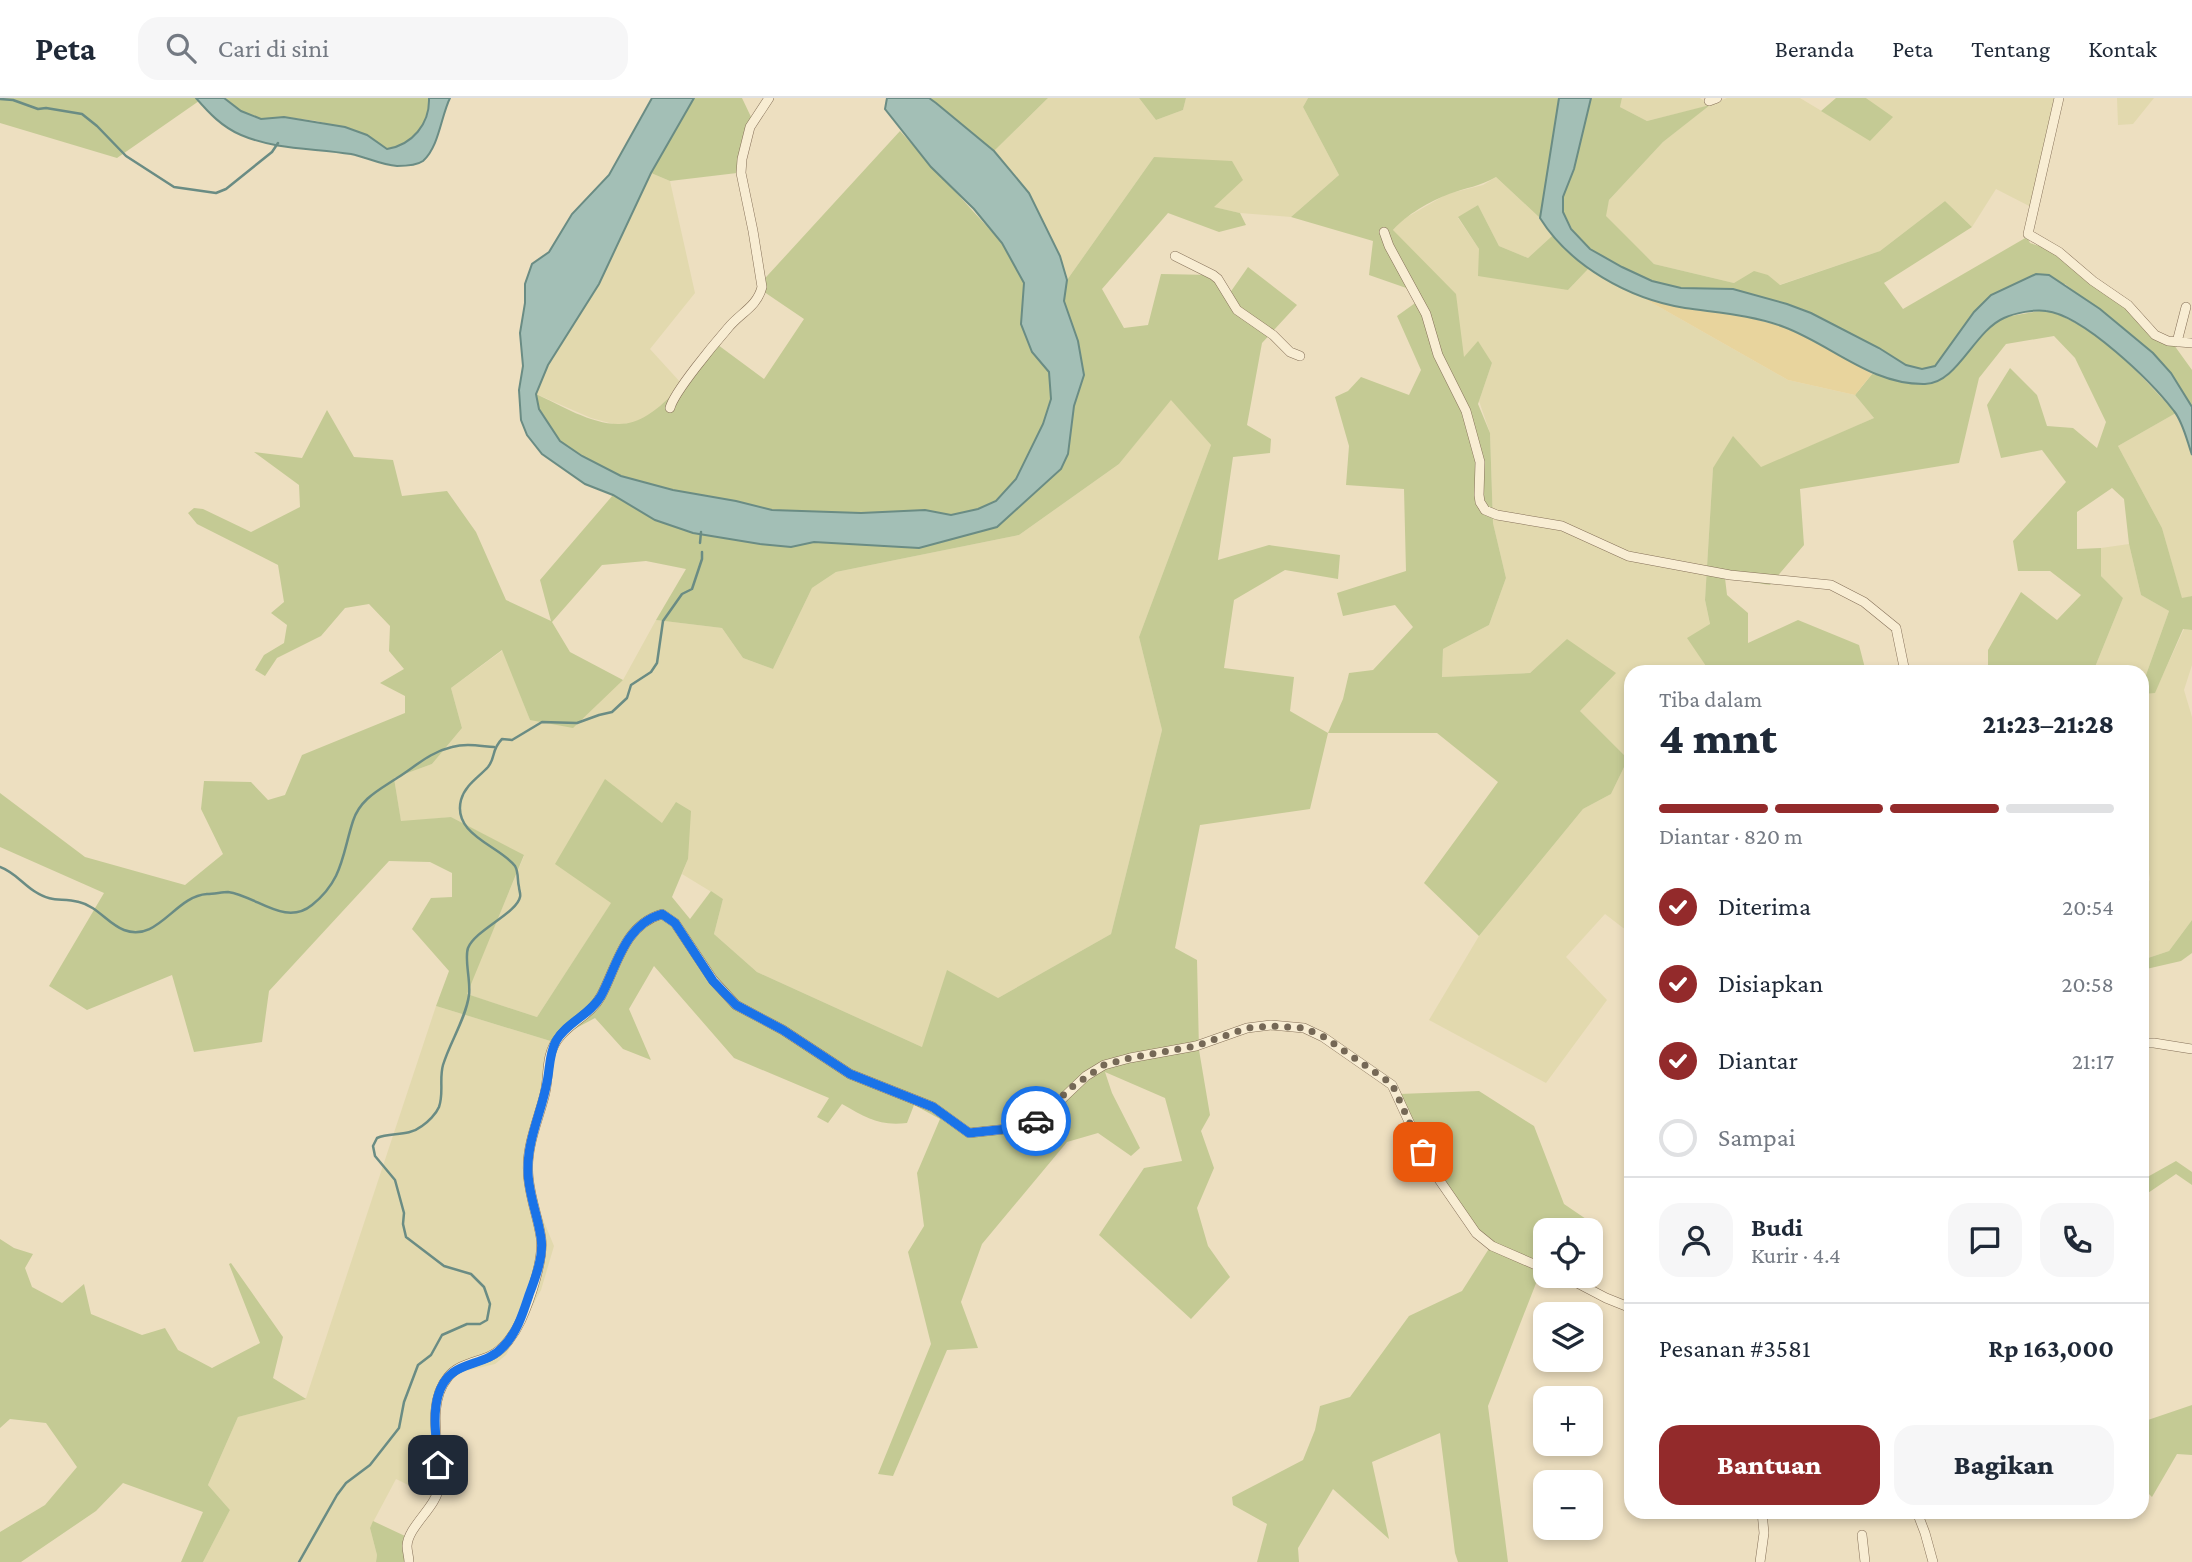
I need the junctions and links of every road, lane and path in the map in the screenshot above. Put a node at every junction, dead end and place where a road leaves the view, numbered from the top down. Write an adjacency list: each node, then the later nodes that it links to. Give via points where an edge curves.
1 (769, 98): 9 (street, via 750,127 741,173 761,293 725,331)
2 (2059, 98): 6 (street, via 2028,234 2059,251 2128,305 2155,335)
3 (1384, 232): 10 (street, via 1426,314 1438,355 1466,411 1480,462 1479,495 1485,510 1562,526 1628,556 1730,575 1830,585 1864,602 1896,628)
4 (1175, 256): 8 (street, via 1218,279 1237,310)
5 (2186, 307): 6 (street)
6 (2177, 342): 7 (street)
7 (2192, 343)
8 (1300, 356)
9 (670, 408)
10 (1904, 665)
11 (2149, 1043): 12 (street)
12 (2192, 1049)
13 (1533, 1264): 19 (street, via 1492,1246 1476,1233 1429,1165 1392,1084 1304,1028 1247,1028 1196,1046 1104,1065 1026,1127 969,1133 933,1107 850,1074 736,1005 713,981 675,923 662,914 632,933 596,1003 568,1027 550,1055 528,1170 541,1240 534,1280 520,1322 503,1348 449,1375 441,1387 436,1424 439,1486 407,1544)
14 (1587, 1288): 15 (street)
15 (1624, 1305)
16 (1763, 1519): 20 (street)
17 (1920, 1519): 22 (street)
18 (1862, 1535): 21 (street)
19 (409, 1562)
20 (1760, 1562)
21 (1865, 1562)
22 (1933, 1562)

